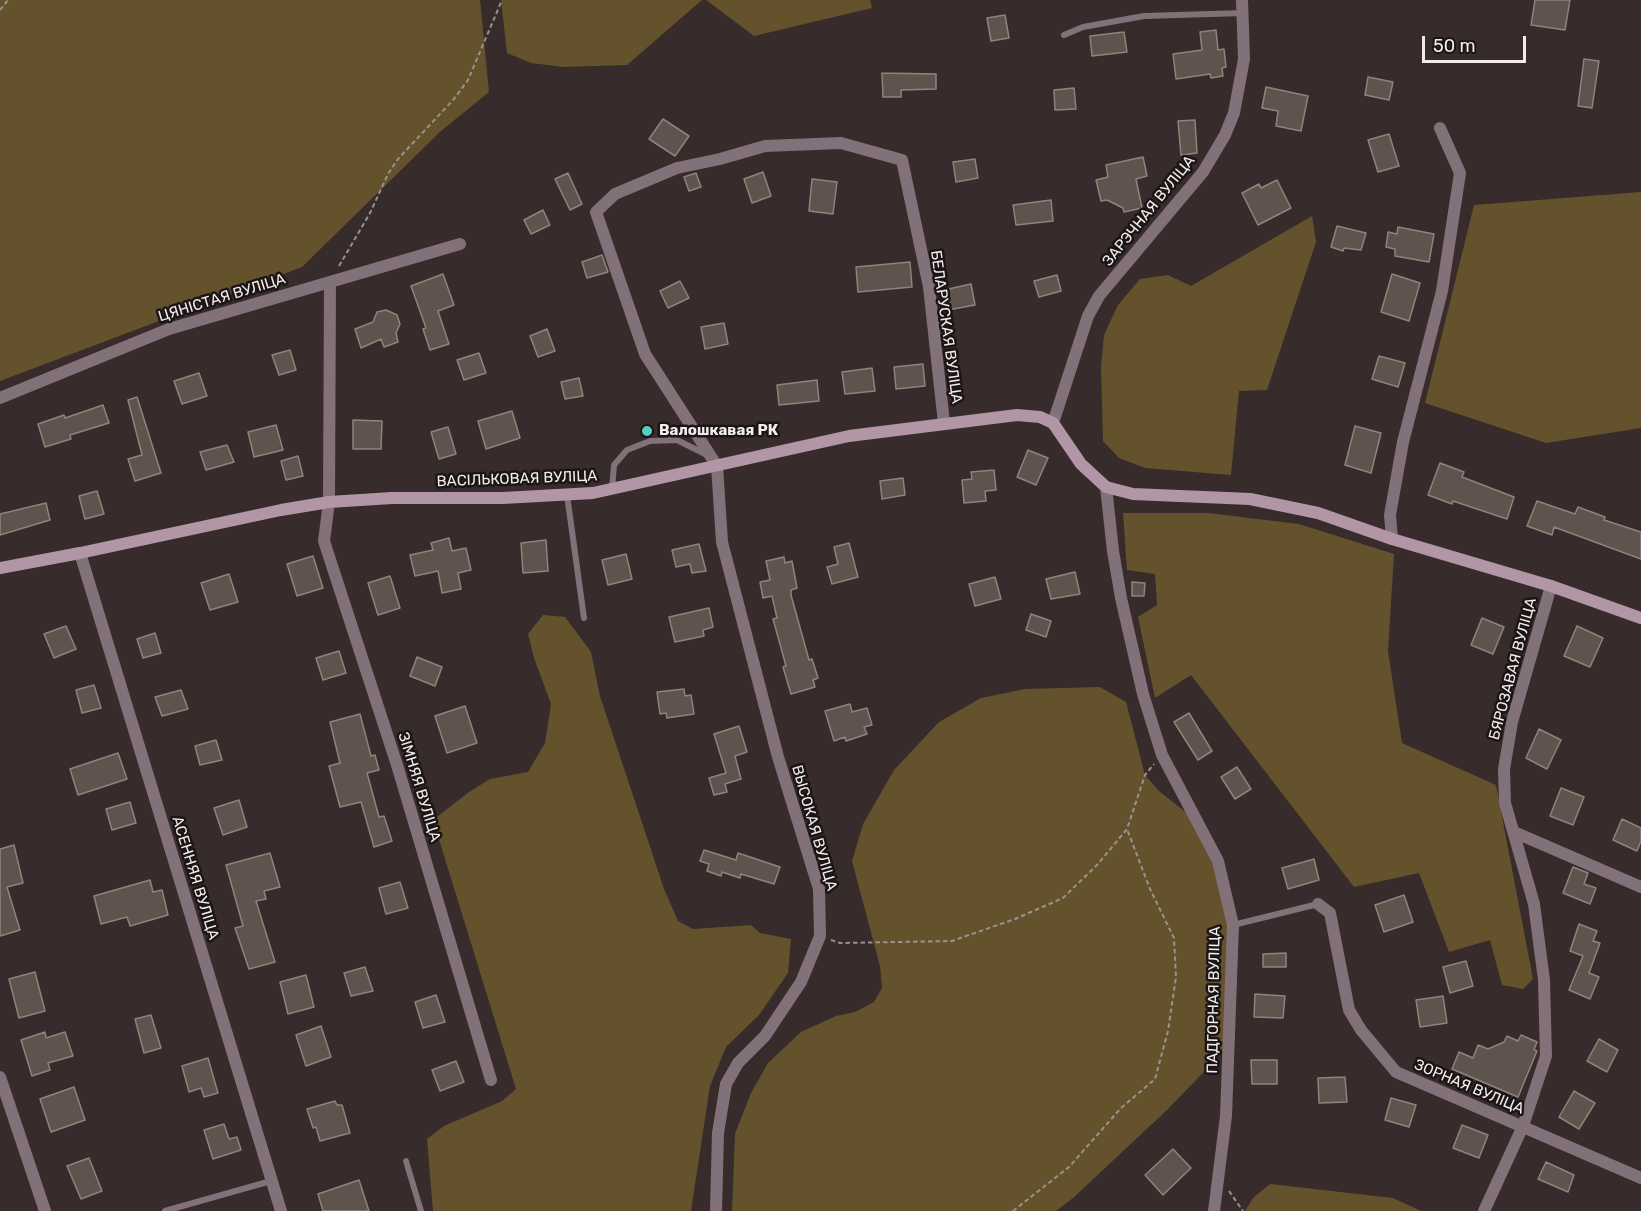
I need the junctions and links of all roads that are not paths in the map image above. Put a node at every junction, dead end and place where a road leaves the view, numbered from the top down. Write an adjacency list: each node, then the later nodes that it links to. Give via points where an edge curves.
1 (1243, 6): 2 (lane, ЗАРЭЧНАЯ ВУЛІЦА, via 1144,16 1083,27); 8 (street, ЗАРЭЧНАЯ ВУЛІЦА, via 1245,59 1234,113 1225,135 1203,172 1099,296 1088,316)
2 (1064, 35)
3 (1440, 128): 14 (street, via 1460,173 1442,291 1403,442 1390,515)
4 (460, 244): 5 (street, ЦЯНІСТАЯ ВУЛІЦА)
5 (330, 282): 6 (street, ЦЯНІСТАЯ ВУЛІЦА, via 169,329); 13 (street, ЗІМНЯЯ ВУЛІЦА)
6 (0, 398)
7 (944, 423): 8 (street, ВАСІЛЬКОВАЯ ВУЛІЦА, via 1017,415 1040,417); 9 (street, ВАСІЛЬКОВАЯ ВУЛІЦА); 9 (street, БЕЛАРУСКАЯ ВУЛІЦА, via 929,287 902,160 841,143 765,146 677,168 615,194 596,212 645,354)
8 (1053, 423): 10 (street, via 1081,464)
9 (714, 461): 11 (street, ВАСІЛЬКОВАЯ ВУЛІЦА); 11 (lane, via 677,440 650,441 627,450 614,465); 34 (street, ВЫСОКАЯ ВУЛІЦА, via 722,542 778,757 819,889 820,936 801,982 726,1084 718,1133)
10 (1106, 487): 14 (street, via 1133,494 1250,499 1318,513); 23 (street, ПАДГОРНАЯ ВУЛІЦА, via 1121,598 1143,694 1162,755 1218,861)
11 (612, 489): 12 (street, ВАСІЛЬКОВАЯ ВУЛІЦА)
12 (567, 495): 13 (street, ВАСІЛЬКОВАЯ ВУЛІЦА); 18 (lane)
13 (329, 502): 15 (street, ВАСІЛЬКОВАЯ ВУЛІЦА); 25 (street, ЗІМНЯЯ ВУЛІЦА, via 324,541 398,765)
14 (1392, 539): 17 (street)
15 (80, 553): 16 (street, ВАСІЛЬКОВАЯ ВУЛІЦА); 29 (street, АСЕННЯЯ ВУЛІЦА)
16 (0, 568)
17 (1551, 586): 19 (street); 20 (street, БЯРОЗАВАЯ ВУЛІЦА, via 1512,722 1504,769 1505,803)
18 (584, 618)
19 (1641, 618)
20 (1514, 832): 21 (street); 26 (street, БЯРОЗАВАЯ ВУЛІЦА, via 1534,904 1544,980 1546,1056)
21 (1641, 887)
22 (1318, 904): 23 (lane); 26 (street, ЗОРНАЯ ВУЛІЦА, via 1330,913 1349,1010 1396,1072)
23 (1233, 925): 35 (street, ПАДГОРНАЯ ВУЛІЦА, via 1226,1116)
24 (0, 1077): 30 (street)
25 (491, 1080)
26 (1523, 1126): 28 (street, ЗОРНАЯ ВУЛІЦА); 36 (street, БЯРОЗАВАЯ ВУЛІЦА)
27 (406, 1161): 33 (lane)
28 (1641, 1178)
29 (272, 1181): 31 (lane); 32 (street, АСЕННЯЯ ВУЛІЦА)
30 (45, 1211)
31 (165, 1211)
32 (281, 1211)
33 (421, 1211)
34 (716, 1211)
35 (1214, 1211)
36 (1484, 1211)

